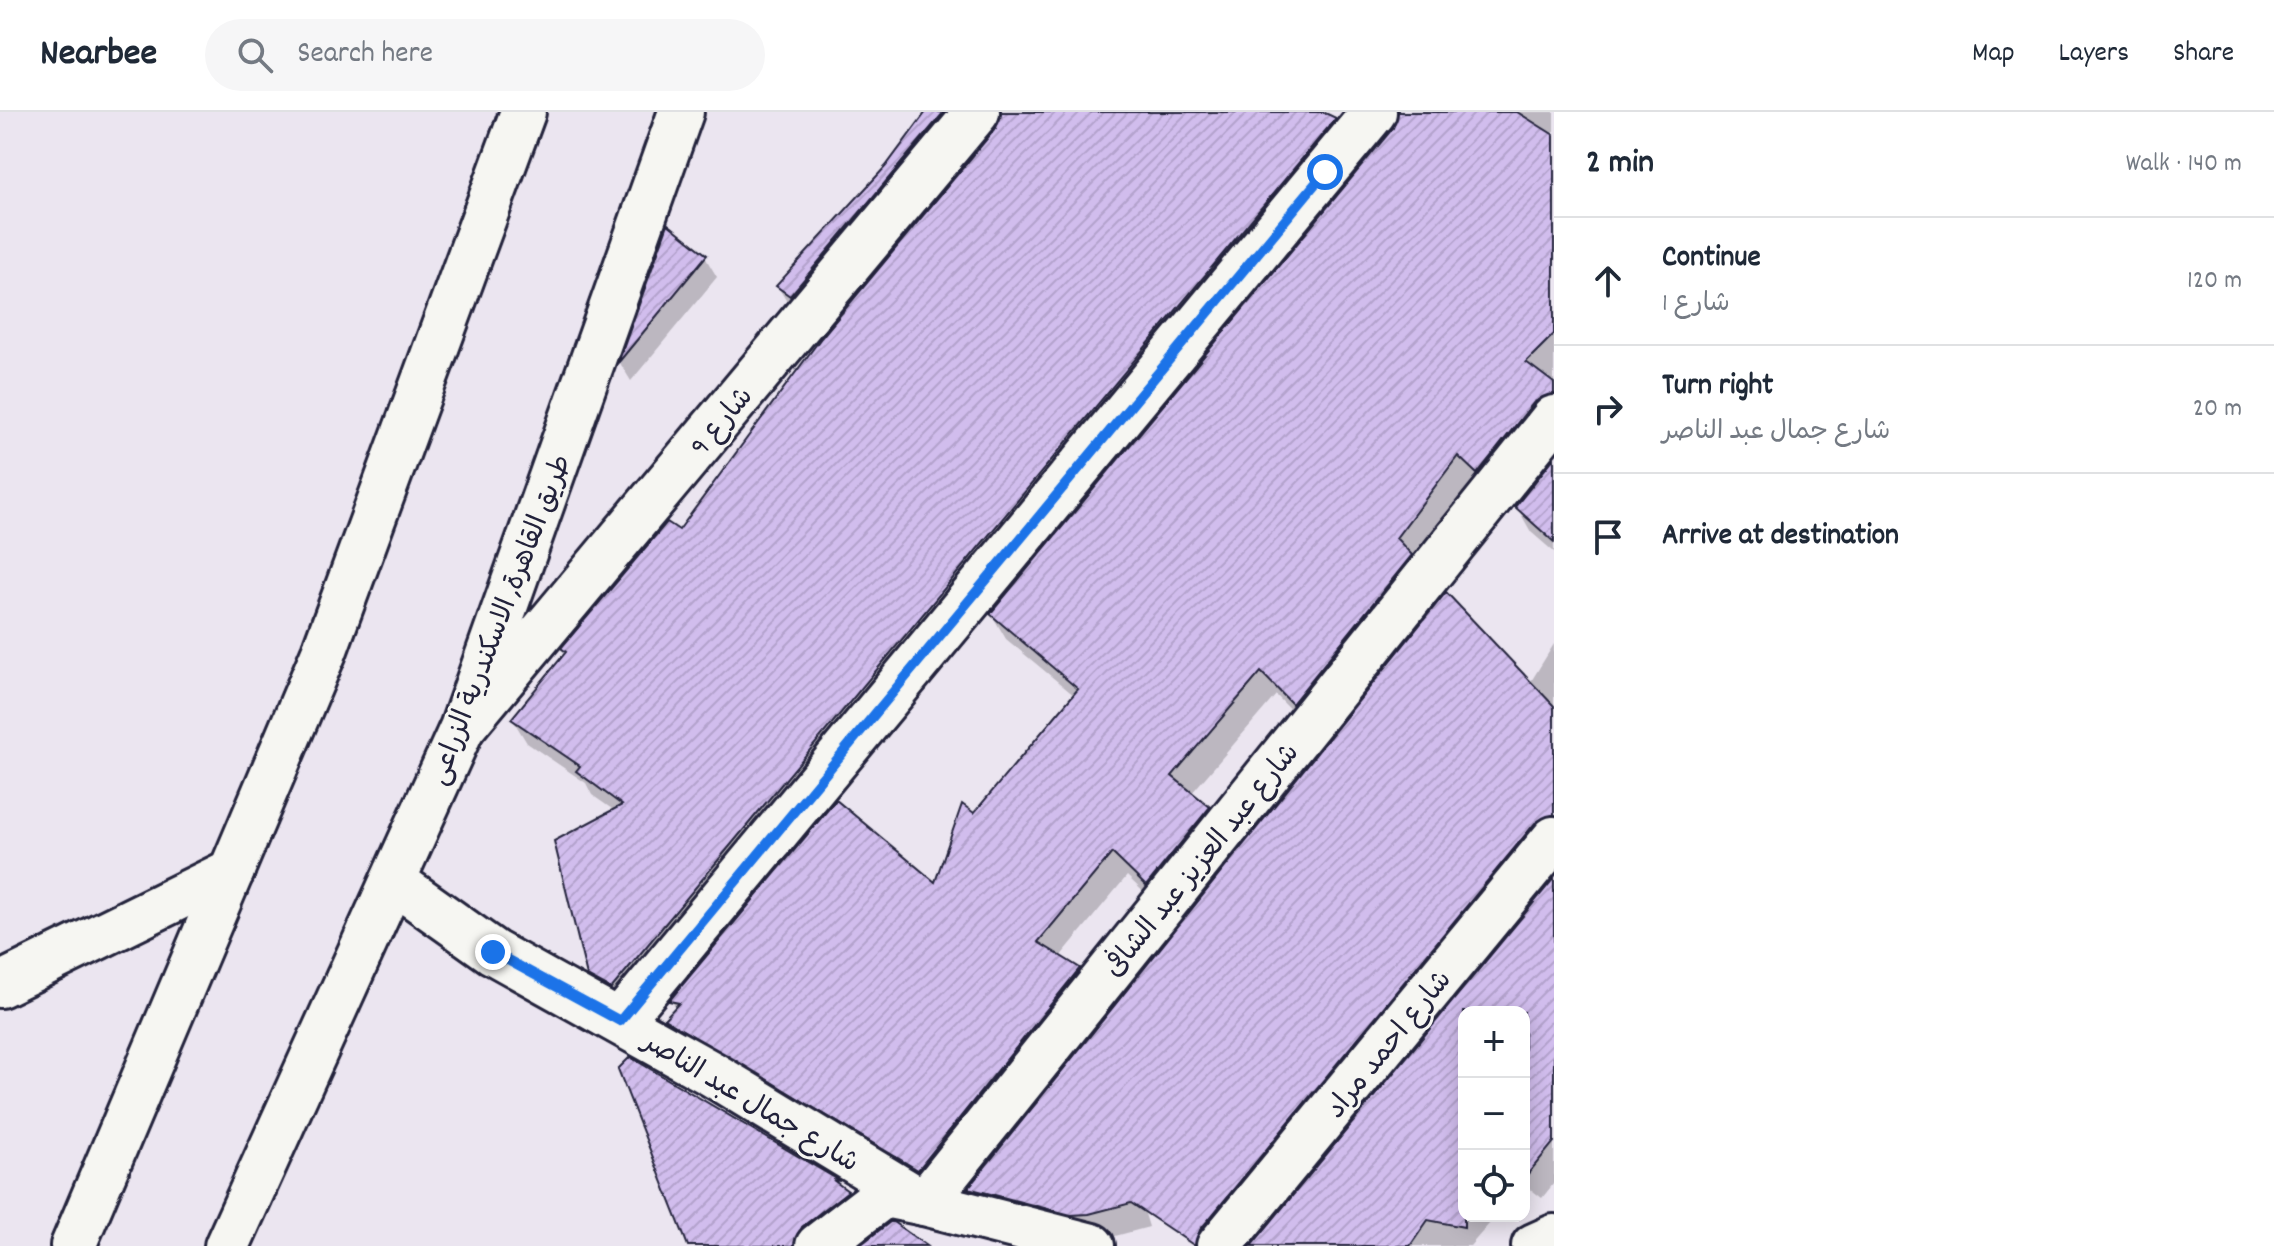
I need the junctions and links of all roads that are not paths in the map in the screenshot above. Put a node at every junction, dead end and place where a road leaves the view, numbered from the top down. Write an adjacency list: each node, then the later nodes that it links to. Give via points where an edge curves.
1 (523, 112): 8 (main road, via 324,652)
2 (681, 112): 6 (main road, طريق القاهرة, الاسكندرية الزراعى)
3 (977, 112): 6 (main road, شارع 9)
4 (1374, 112): 11 (main road)
5 (1554, 418): 12 (main road, شارع عبد العزيز عبد الشافى)
6 (462, 728): 9 (main road, طريق القاهرة, الاسكندرية الزراعى)
7 (1554, 839): 18 (main road, شارع احمد مراد)
8 (232, 871): 10 (main road); 14 (main road)
9 (393, 881): 11 (main road, شارع جمال عبد الناصر, via 493,952); 15 (main road, طريق القاهرة, الاسكندرية الزراعى)
10 (0, 985)
11 (620, 1021): 12 (main road, شارع جمال عبد الناصر)
12 (924, 1203): 16 (main road, via 884,1195); 17 (main road, شارع جمال عبد الناصر)
13 (1554, 1237): 19 (main road)
14 (73, 1246)
15 (227, 1246)
16 (818, 1246)
17 (1092, 1246)
18 (1219, 1246)
19 (1534, 1246)

